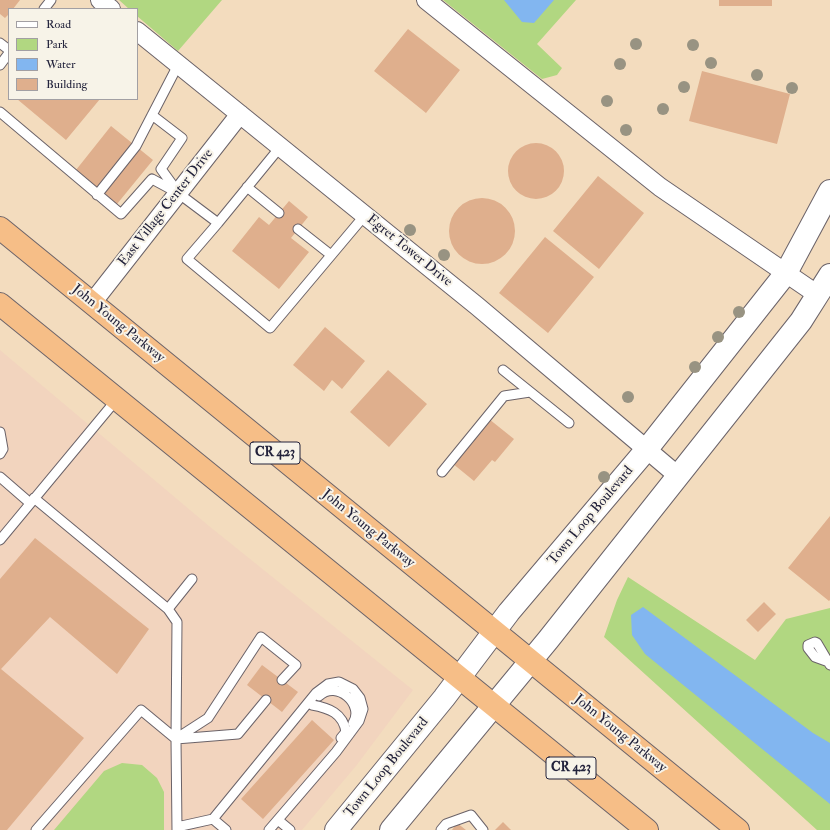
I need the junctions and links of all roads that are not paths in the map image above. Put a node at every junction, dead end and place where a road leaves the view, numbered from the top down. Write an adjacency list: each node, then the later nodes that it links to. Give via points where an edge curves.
1 (51, 0): 4 (lane)
2 (100, 0): 5 (street)
3 (426, 0): 26 (street, via 660,187)
4 (45, 8)
5 (110, 8)
6 (138, 32): 11 (street, Egret Tower Drive)
7 (0, 43): 8 (lane)
8 (8, 51)
9 (8, 53): 10 (lane)
10 (0, 65)
11 (178, 65): 13 (street, Egret Tower Drive); 14 (lane)
12 (0, 112): 19 (lane)
13 (240, 114): 15 (street, Egret Tower Drive); 18 (street, East Village Center Drive)
14 (152, 115): 18 (lane, via 182,138 161,169); 19 (lane, via 136,146)
15 (281, 146): 16 (lane); 21 (street, Egret Tower Drive)
16 (247, 187): 20 (lane); 22 (lane)
17 (830, 191): 26 (street, Town Loop Boulevard)
18 (178, 193): 19 (lane, via 152,179 121,214); 22 (lane); 29 (street, East Village Center Drive)
19 (97, 195)
20 (279, 213)
21 (365, 215): 25 (lane); 36 (street, Egret Tower Drive)
22 (218, 223): 25 (lane, via 187,259 270,328)
23 (0, 228): 29 (highway, John Young Parkway / CR 423)
24 (298, 229): 25 (lane)
25 (331, 255)
26 (786, 273): 28 (street); 36 (street, Town Loop Boulevard)
27 (830, 275): 28 (street)
28 (818, 295): 39 (street, via 801,321)
29 (92, 303): 45 (highway, John Young Parkway / CR 423)
30 (0, 304): 33 (highway, CR 423)
31 (503, 370): 32 (lane)
32 (530, 392): 34 (lane); 38 (lane, via 504,396)
33 (117, 399): 41 (lane); 47 (highway, CR 423)
34 (568, 423)
35 (0, 432): 37 (lane, via 3,449)
36 (647, 449): 39 (street, Egret Tower Drive); 45 (street, Town Loop Boulevard)
37 (0, 454)
38 (442, 472)
39 (677, 475): 46 (street)
40 (0, 477): 41 (lane)
41 (32, 501): 42 (lane); 44 (lane)
42 (0, 540)
43 (192, 580): 44 (lane)
44 (168, 609): 53 (lane, via 177,622)
45 (494, 632): 46 (highway, John Young Parkway / CR 423); 47 (street, Town Loop Boulevard)
46 (530, 661): 51 (street); 68 (highway, John Young Parkway / CR 423)
47 (459, 678): 51 (highway, CR 423); 64 (street, Town Loop Boulevard)
48 (282, 680): 53 (lane, via 296,665 261,637 208,718)
49 (266, 700): 53 (lane, via 238,734)
50 (312, 705): 52 (lane, via 329,708 339,715 345,724); 52 (lane, via 321,694 331,690 343,692 356,711 356,718); 55 (lane, via 255,774)
51 (494, 706): 59 (street); 67 (highway, CR 423)
52 (346, 732): 54 (lane, via 336,744)
53 (176, 739): 58 (lane); 60 (lane, via 141,710)
54 (336, 752): 55 (lane, via 359,722 363,709 360,698 353,688 339,682 328,684 316,693); 57 (lane)
55 (248, 776): 56 (lane)
56 (213, 819): 58 (lane); 61 (lane)
57 (278, 820): 62 (lane); 63 (lane)
58 (177, 828)
59 (398, 828)
60 (36, 830)
61 (226, 830)
62 (269, 830)
63 (290, 830)
64 (336, 830)
65 (441, 830): 66 (lane, via 446,824 472,815)
66 (483, 830)
67 (647, 830)
68 (738, 830)

